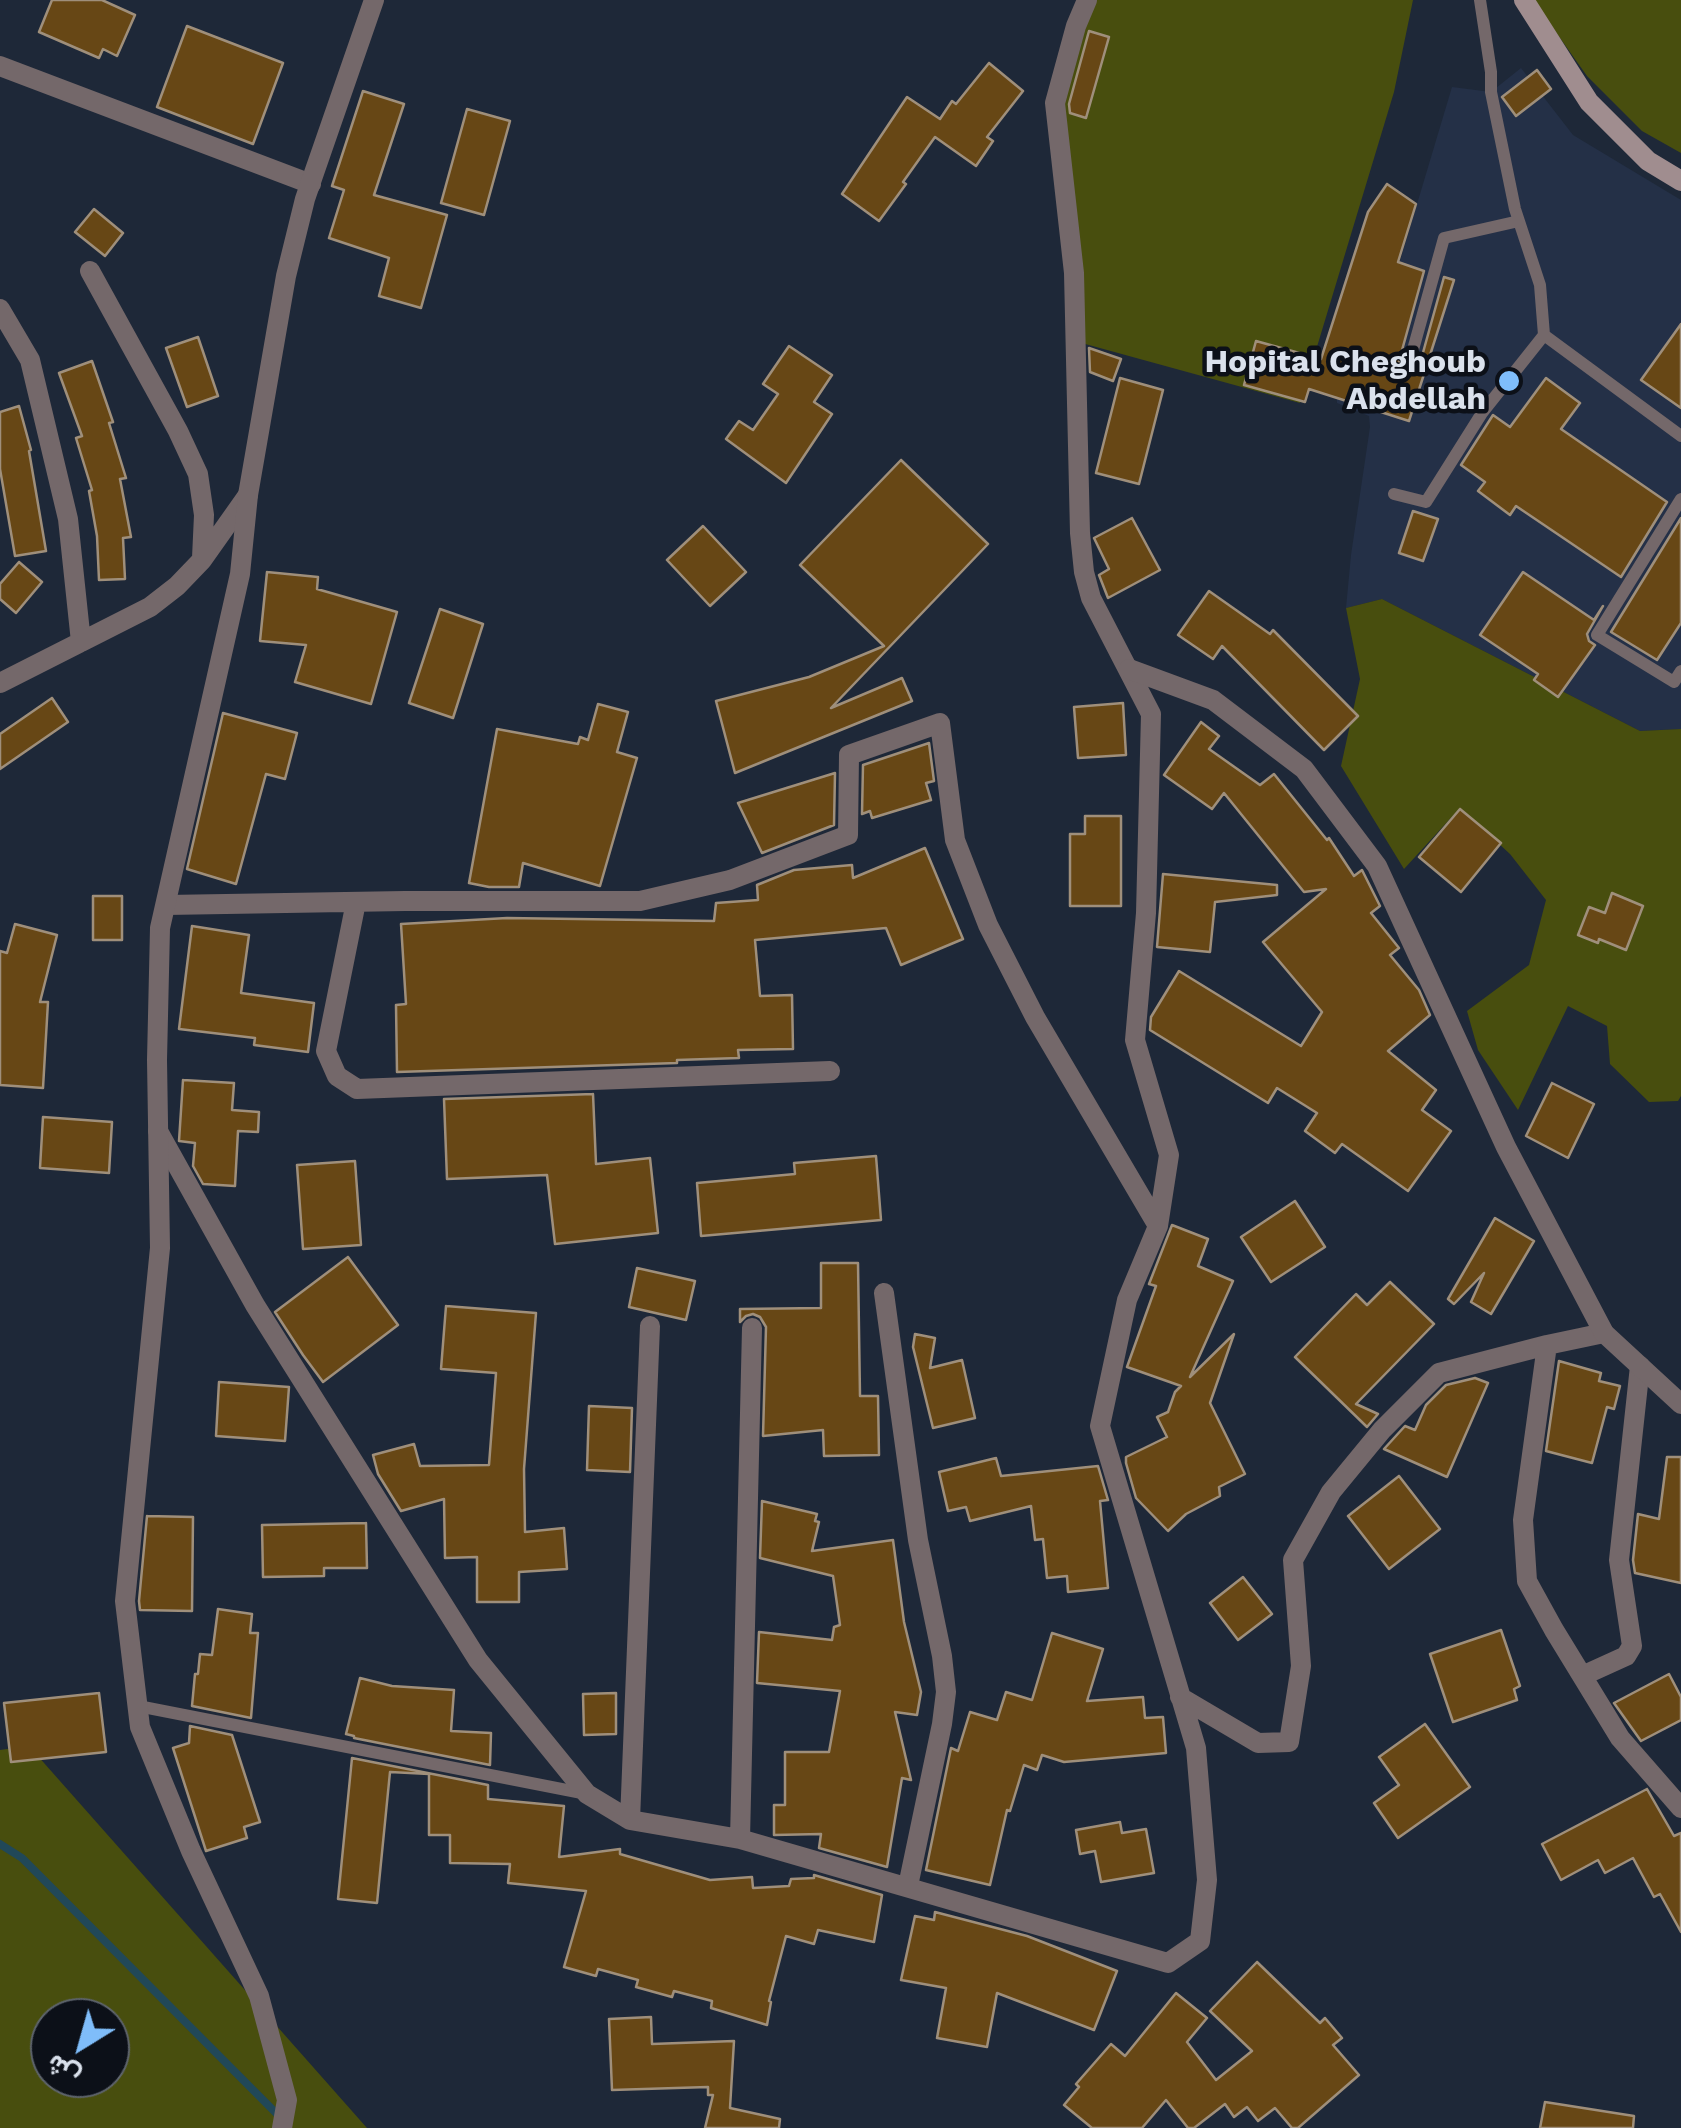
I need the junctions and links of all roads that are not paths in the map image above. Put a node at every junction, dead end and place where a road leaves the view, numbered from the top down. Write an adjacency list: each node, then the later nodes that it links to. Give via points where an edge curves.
1 (374, 0): 7 (street)
2 (1087, 0): 19 (street, via 1056,104 1074,274 1080,533 1091,598)
3 (1480, 0): 8 (lane, via 1491,92)
4 (1524, 0): 6 (main road, via 1589,102 1648,160)
5 (0, 66): 7 (street)
6 (1681, 180)
7 (310, 184): 15 (street, via 286,276)
8 (1519, 221): 11 (lane, via 1540,286); 12 (lane, via 1444,238)
9 (90, 272): 17 (street, via 198,474)
10 (0, 308): 18 (street, via 30,360 43,413 68,519)
11 (1544, 335): 13 (lane); 14 (lane, via 1482,412 1426,502)
12 (1409, 364)
13 (1681, 436)
14 (1394, 494)
15 (248, 495): 17 (street); 23 (street, via 240,574)
16 (1681, 499): 20 (lane, via 1597,635 1674,682)
17 (202, 560): 18 (street, via 150,607)
18 (81, 642): 21 (street)
19 (1129, 669): 26 (street, via 1151,714 1135,1040 1169,1154); 30 (street, via 1213,700 1304,769 1378,866 1506,1148)
20 (1681, 671)
21 (0, 683)
22 (356, 902): 23 (street); 24 (street, via 326,1051 337,1076 357,1089); 26 (street, via 640,901 730,880 848,835 848,755 940,723 955,840 988,925)
23 (166, 906): 25 (street, via 160,928)
24 (830, 1071)
25 (158, 1131): 36 (street, via 160,1248 125,1600); 37 (street, via 255,1305 478,1660)
26 (1158, 1226): 35 (street, via 1127,1300 1100,1426)
27 (884, 1293): 41 (street, via 946,1692)
28 (650, 1326): 39 (street)
29 (752, 1328): 40 (street)
30 (1604, 1333): 31 (street); 32 (street)
31 (1547, 1345): 34 (street, via 1523,1520 1527,1581); 35 (street, via 1439,1373 1332,1492 1292,1560 1301,1666 1289,1742 1258,1743)
32 (1640, 1366): 33 (street); 34 (street, via 1619,1560 1632,1646 1626,1656)
33 (1681, 1404)
34 (1582, 1676): 38 (street, via 1620,1738)
35 (1180, 1697): 41 (street, via 1196,1748 1206,1880 1200,1941 1168,1963)
36 (138, 1706): 37 (lane); 42 (street, via 140,1727 191,1851 260,1996 287,2100)
37 (587, 1794): 39 (street)
38 (1681, 1808)
39 (630, 1820): 40 (street)
40 (740, 1838): 41 (street)
41 (908, 1886)
42 (282, 2128)

